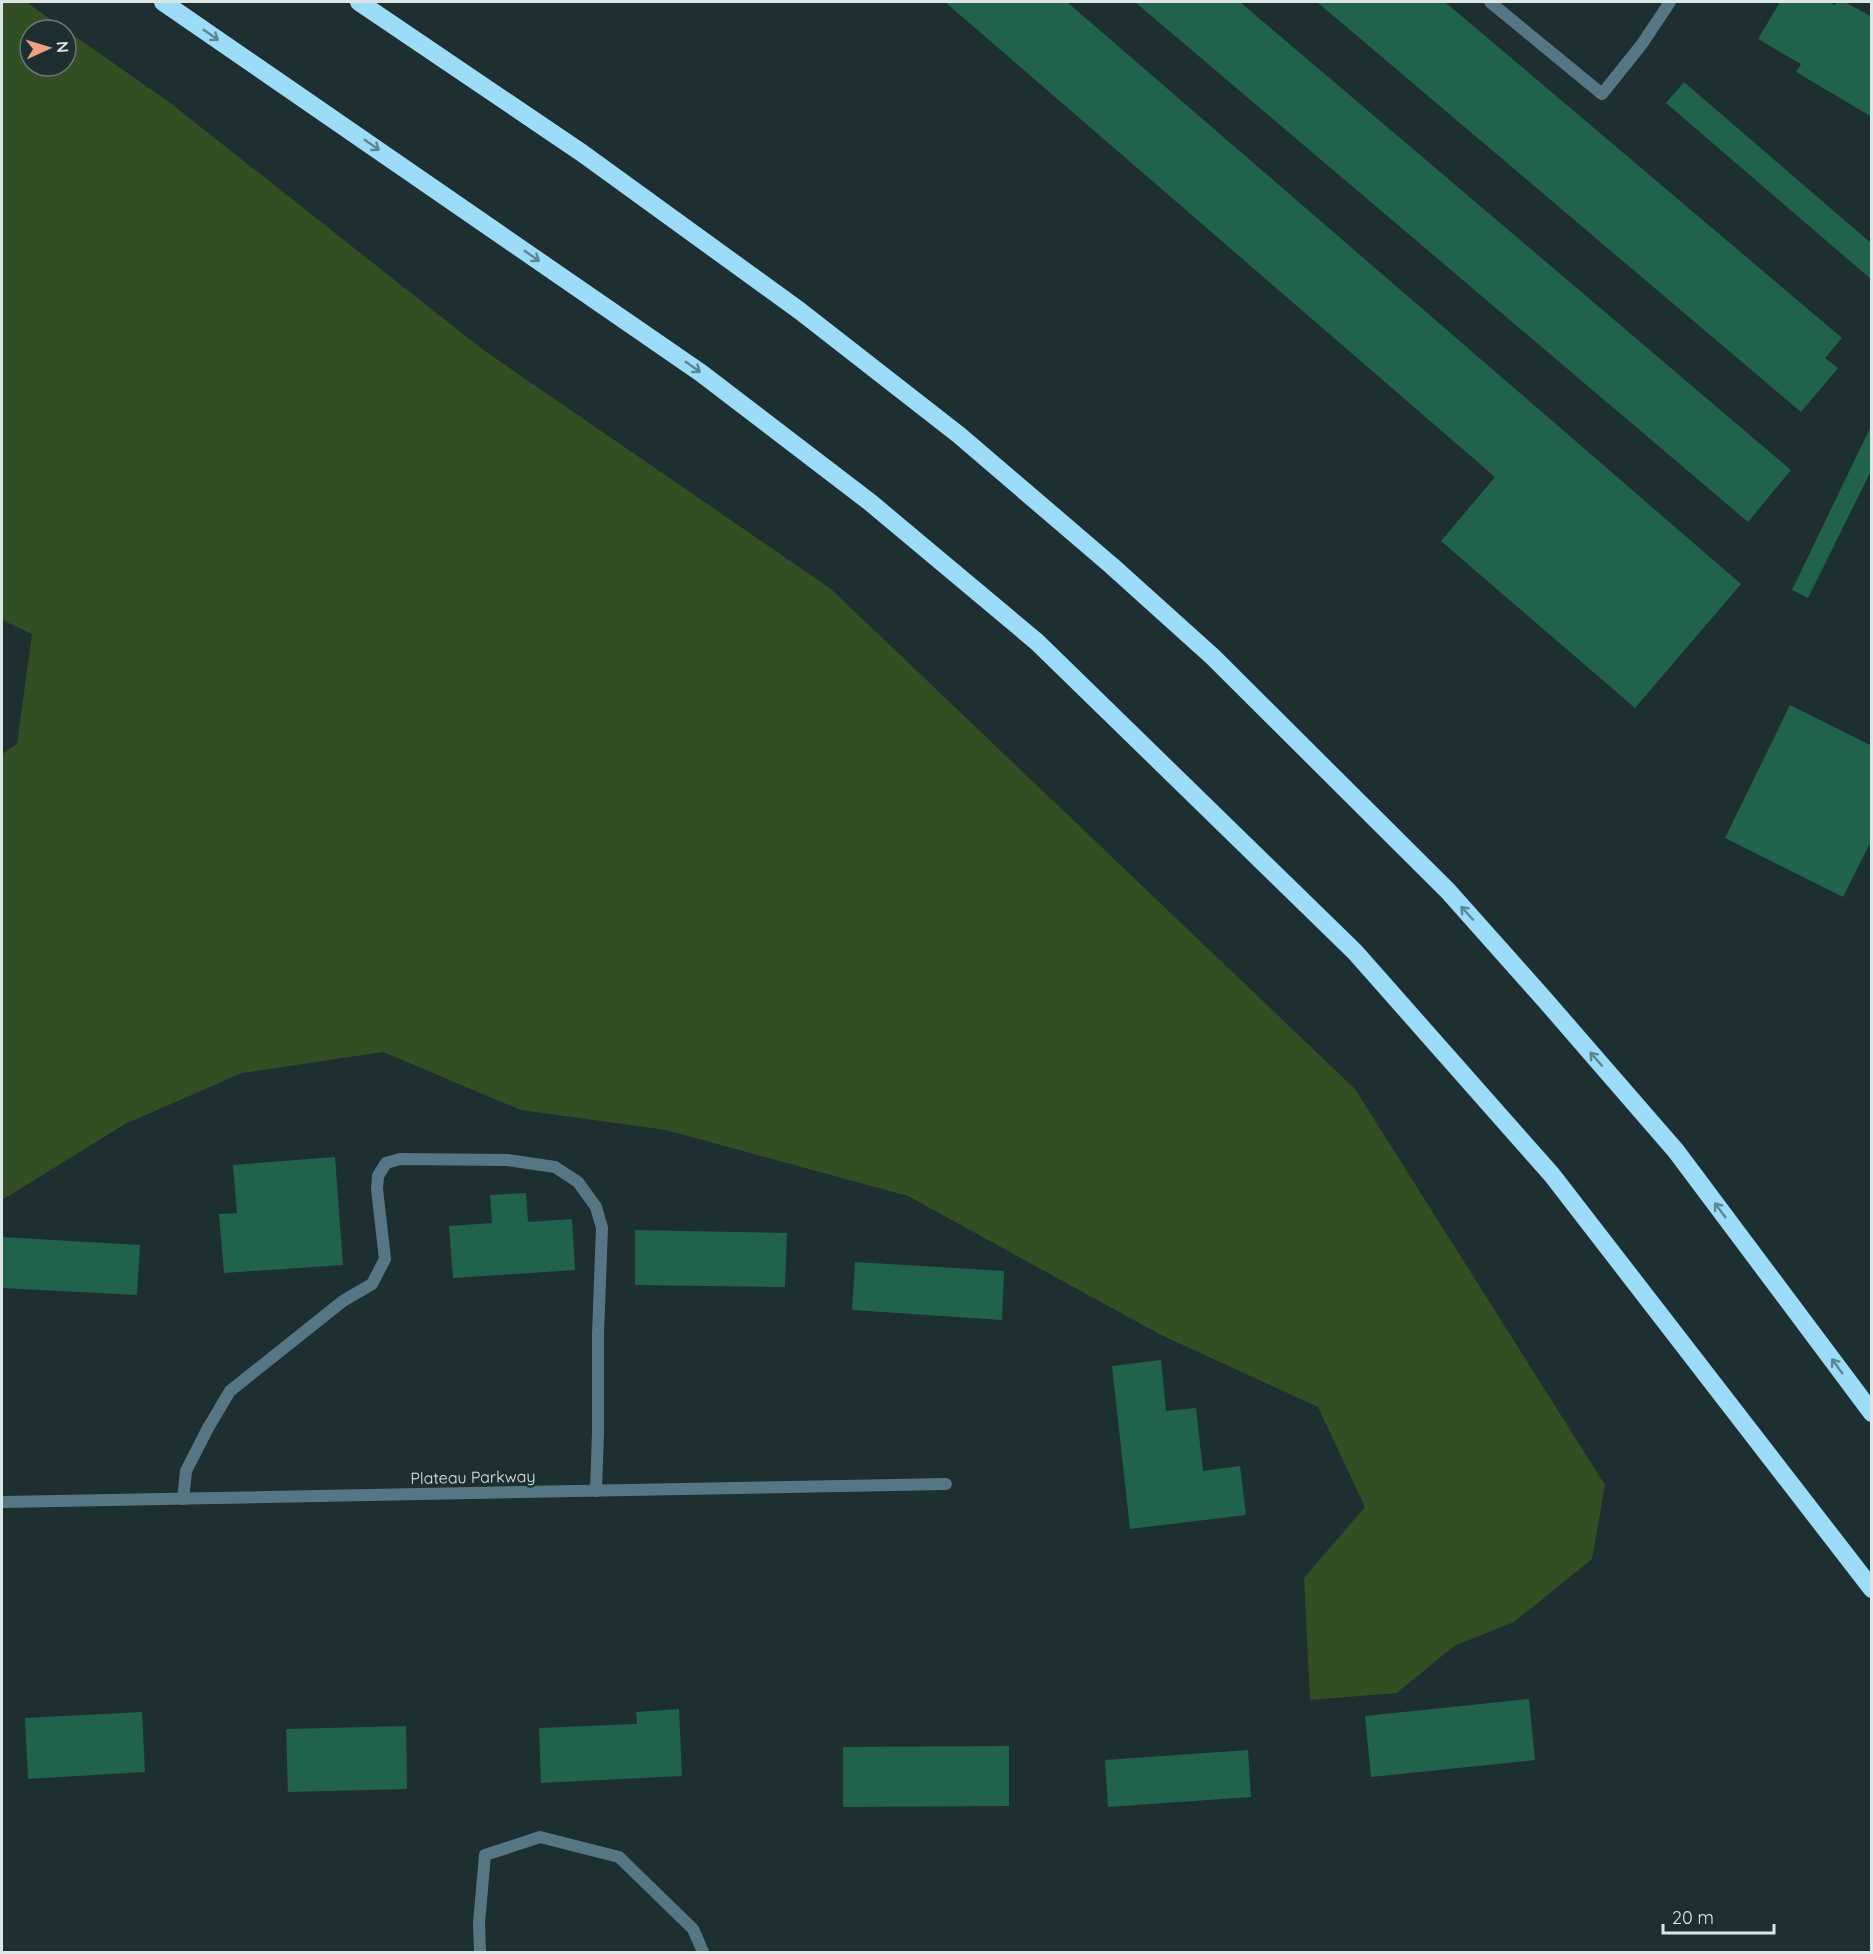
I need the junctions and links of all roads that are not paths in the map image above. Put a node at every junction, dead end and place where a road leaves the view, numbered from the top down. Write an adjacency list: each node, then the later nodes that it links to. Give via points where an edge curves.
1 (163, 2): 10 (highway, one-way to 10, via 701,373 871,503 1036,642 1355,952 1544,1166)
2 (360, 2): 5 (highway, one-way to 2, via 1676,1152 1545,1000 1448,891 1213,657 959,435 800,311 582,153)
3 (1490, 2): 4 (street, via 1602,94)
4 (1670, 2)
5 (1872, 1413)
6 (946, 1484): 7 (street, Plateau Parkway)
7 (596, 1491): 8 (street, Plateau Parkway); 8 (street, via 602,1228 596,1207 578,1182 555,1167 507,1160 400,1159 386,1163 378,1176 385,1259 372,1284 344,1301 230,1391 186,1472)
8 (183, 1499): 9 (street, Plateau Parkway)
9 (2, 1502)
10 (1872, 1589)
11 (480, 1953): 12 (street, via 485,1855 540,1837 620,1857 693,1929)
12 (704, 1953)

